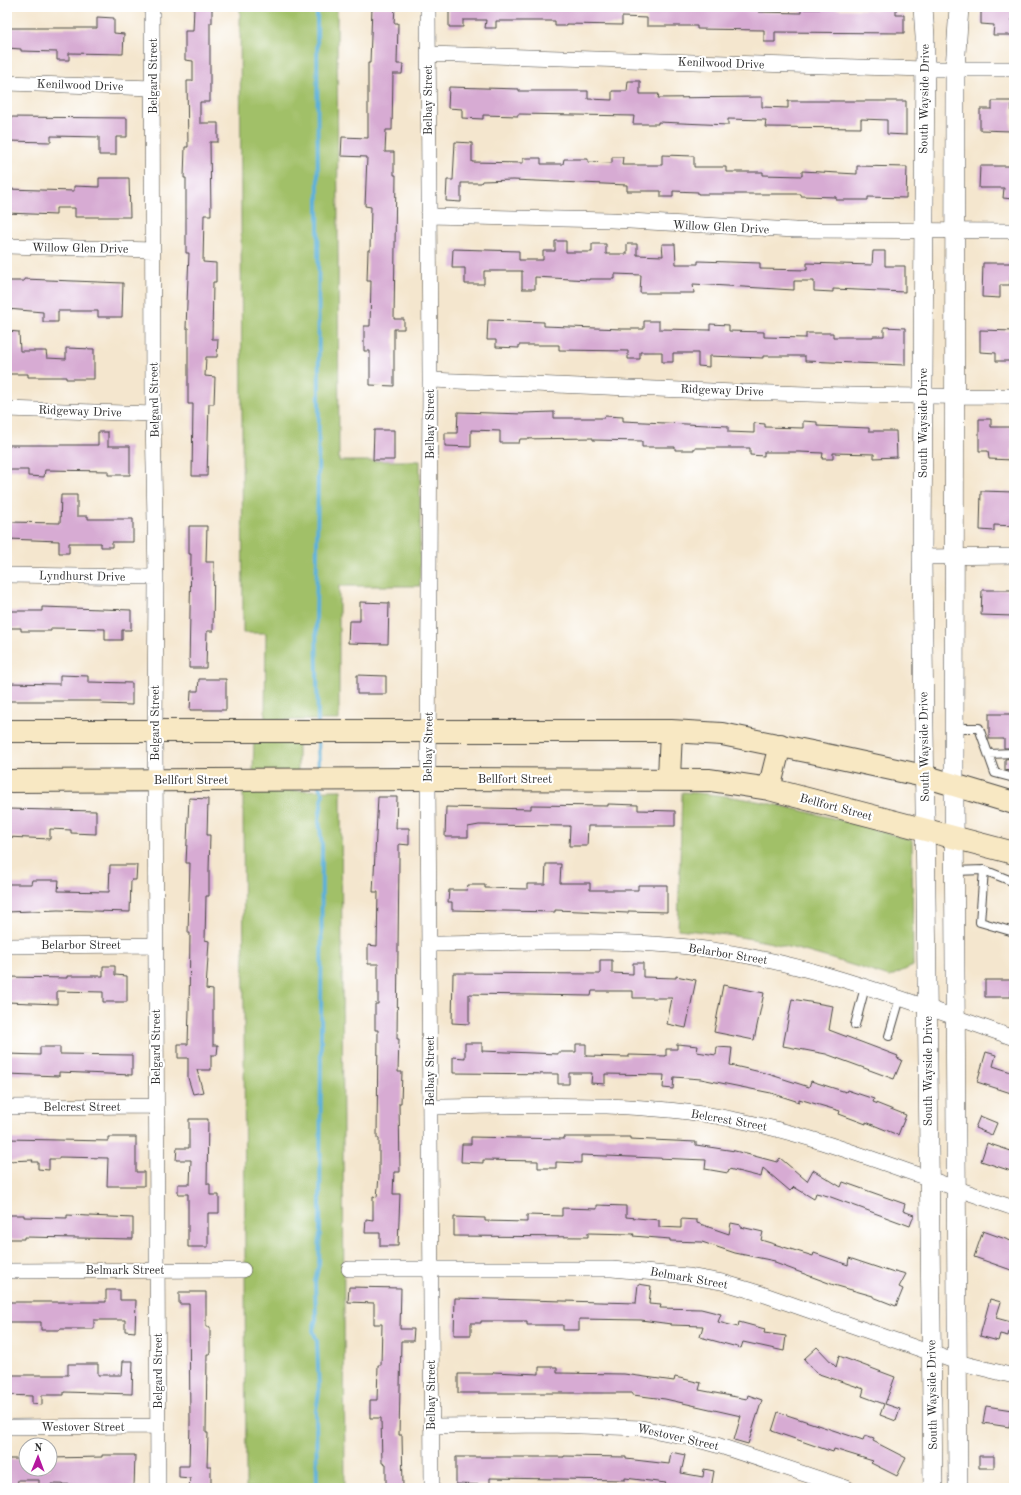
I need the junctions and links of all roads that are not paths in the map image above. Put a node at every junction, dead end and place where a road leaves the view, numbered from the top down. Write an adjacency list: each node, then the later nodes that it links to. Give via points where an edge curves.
1 (152, 7): 10 (street, Belgard Street)
2 (428, 7): 5 (street, Belbay Street)
3 (923, 7): 6 (street, South Wayside Drive)
4 (959, 7): 8 (street, South Wayside Drive)
5 (428, 54): 6 (street, Kenilwood Drive); 11 (street, Belbay Street)
6 (925, 68): 8 (street, Kenilwood Drive); 13 (street, South Wayside Drive)
7 (1014, 68): 8 (street, Kenilwood Drive)
8 (955, 69): 14 (street, South Wayside Drive)
9 (7, 83): 10 (street, Kenilwood Drive)
10 (153, 88): 16 (street, Belgard Street)
11 (428, 216): 13 (street, Willow Glen Drive, via 603,220 795,230); 17 (street, Belbay Street)
12 (1014, 231): 14 (street, Willow Glen Drive)
13 (923, 232): 14 (street, Willow Glen Drive); 18 (street, South Wayside Drive)
14 (955, 232): 19 (street, South Wayside Drive)
15 (7, 246): 16 (street, Willow Glen Drive)
16 (153, 250): 22 (street, Belgard Street)
17 (430, 380): 18 (street, Ridgeway Drive); 30 (street, Belbay Street)
18 (923, 396): 19 (street, Ridgeway Drive); 25 (street, South Wayside Drive)
19 (955, 396): 20 (street, Ridgeway Drive); 23 (street, South Wayside Drive)
20 (1014, 396)
21 (7, 409): 22 (street, Ridgeway Drive)
22 (154, 414): 27 (street, Belgard Street)
23 (954, 556): 24 (street); 25 (street); 28 (street, South Wayside Drive)
24 (1014, 556)
25 (922, 557): 36 (street, South Wayside Drive)
26 (7, 575): 27 (street, Lyndhurst Drive)
27 (156, 576): 29 (street, Belgard Street)
28 (954, 728): 35 (lane, via 979,728); 42 (street, South Wayside Drive)
29 (155, 731): 30 (main road); 32 (main road); 40 (street, Belgard Street)
30 (428, 731): 31 (main road); 39 (street, Belbay Street)
31 (671, 731): 33 (main road, via 722,734); 37 (main road)
32 (7, 732)
33 (780, 745): 36 (main road); 43 (main road)
34 (1014, 753): 35 (lane)
35 (989, 754): 38 (lane, via 995,772)
36 (924, 776): 42 (main road); 45 (street, South Wayside Drive)
37 (669, 778): 39 (main road, Bellfort Street); 43 (main road, Bellfort Street, via 710,780)
38 (1014, 778)
39 (428, 779): 40 (main road, Bellfort Street); 52 (street, Belbay Street)
40 (155, 780): 41 (main road, Bellfort Street); 53 (street, Belgard Street)
41 (7, 781)
42 (954, 786): 44 (main road); 46 (street, South Wayside Drive)
43 (769, 789): 45 (main road, Bellfort Street)
44 (1014, 803)
45 (925, 830): 46 (main road, Bellfort Street); 57 (street, South Wayside Drive)
46 (954, 837): 47 (main road, Bellfort Street); 49 (street, South Wayside Drive)
47 (1014, 853)
48 (984, 870): 49 (lane); 50 (lane); 51 (lane, via 980,922)
49 (954, 871): 58 (street, South Wayside Drive)
50 (1014, 882)
51 (1014, 932)
52 (429, 944): 55 (street, Belarbor Street, via 640,943 690,947 783,963); 64 (street, Belbay Street)
53 (156, 945): 54 (street, Belarbor Street); 62 (street, Belgard Street)
54 (7, 946)
55 (865, 987): 56 (street, Belarbor Street); 59 (lane)
56 (900, 998): 57 (street, Belarbor Street); 60 (lane)
57 (927, 1007): 58 (street, Belarbor Street); 65 (street, South Wayside Drive)
58 (954, 1018): 61 (street, Belarbor Street); 66 (street, South Wayside Drive)
59 (855, 1025)
60 (889, 1036)
61 (1014, 1038)
62 (156, 1106): 63 (street, Belcrest Street); 70 (street, Belgard Street)
63 (7, 1107)
64 (430, 1107): 65 (street, Belcrest Street, via 603,1105 692,1113 782,1130); 69 (street, Belbay Street)
65 (928, 1179): 66 (street, Belcrest Street); 73 (street, South Wayside Drive)
66 (956, 1190): 67 (street, Belcrest Street); 74 (street, South Wayside Drive)
67 (1014, 1208)
68 (349, 1269): 69 (street, Belmark Street)
69 (430, 1269): 73 (street, Belmark Street, via 612,1269 688,1276 722,1282 762,1294); 77 (street, Belbay Street)
70 (158, 1270): 71 (street, Belmark Street); 72 (street, Belmark Street); 76 (street, Belgard Street)
71 (244, 1270)
72 (7, 1271)
73 (931, 1353): 74 (street, Belmark Street); 82 (street, South Wayside Drive)
74 (956, 1362): 75 (street, Belmark Street); 83 (street, South Wayside Drive)
75 (1014, 1376)
76 (158, 1426): 78 (street, Westover Street); 79 (street, Belgard Street)
77 (432, 1426): 80 (street, Belbay Street); 81 (street, Westover Street, via 550,1425 642,1428 720,1446)
78 (7, 1427)
79 (158, 1488)
80 (432, 1488)
81 (847, 1488)
82 (933, 1488)
83 (958, 1488)

